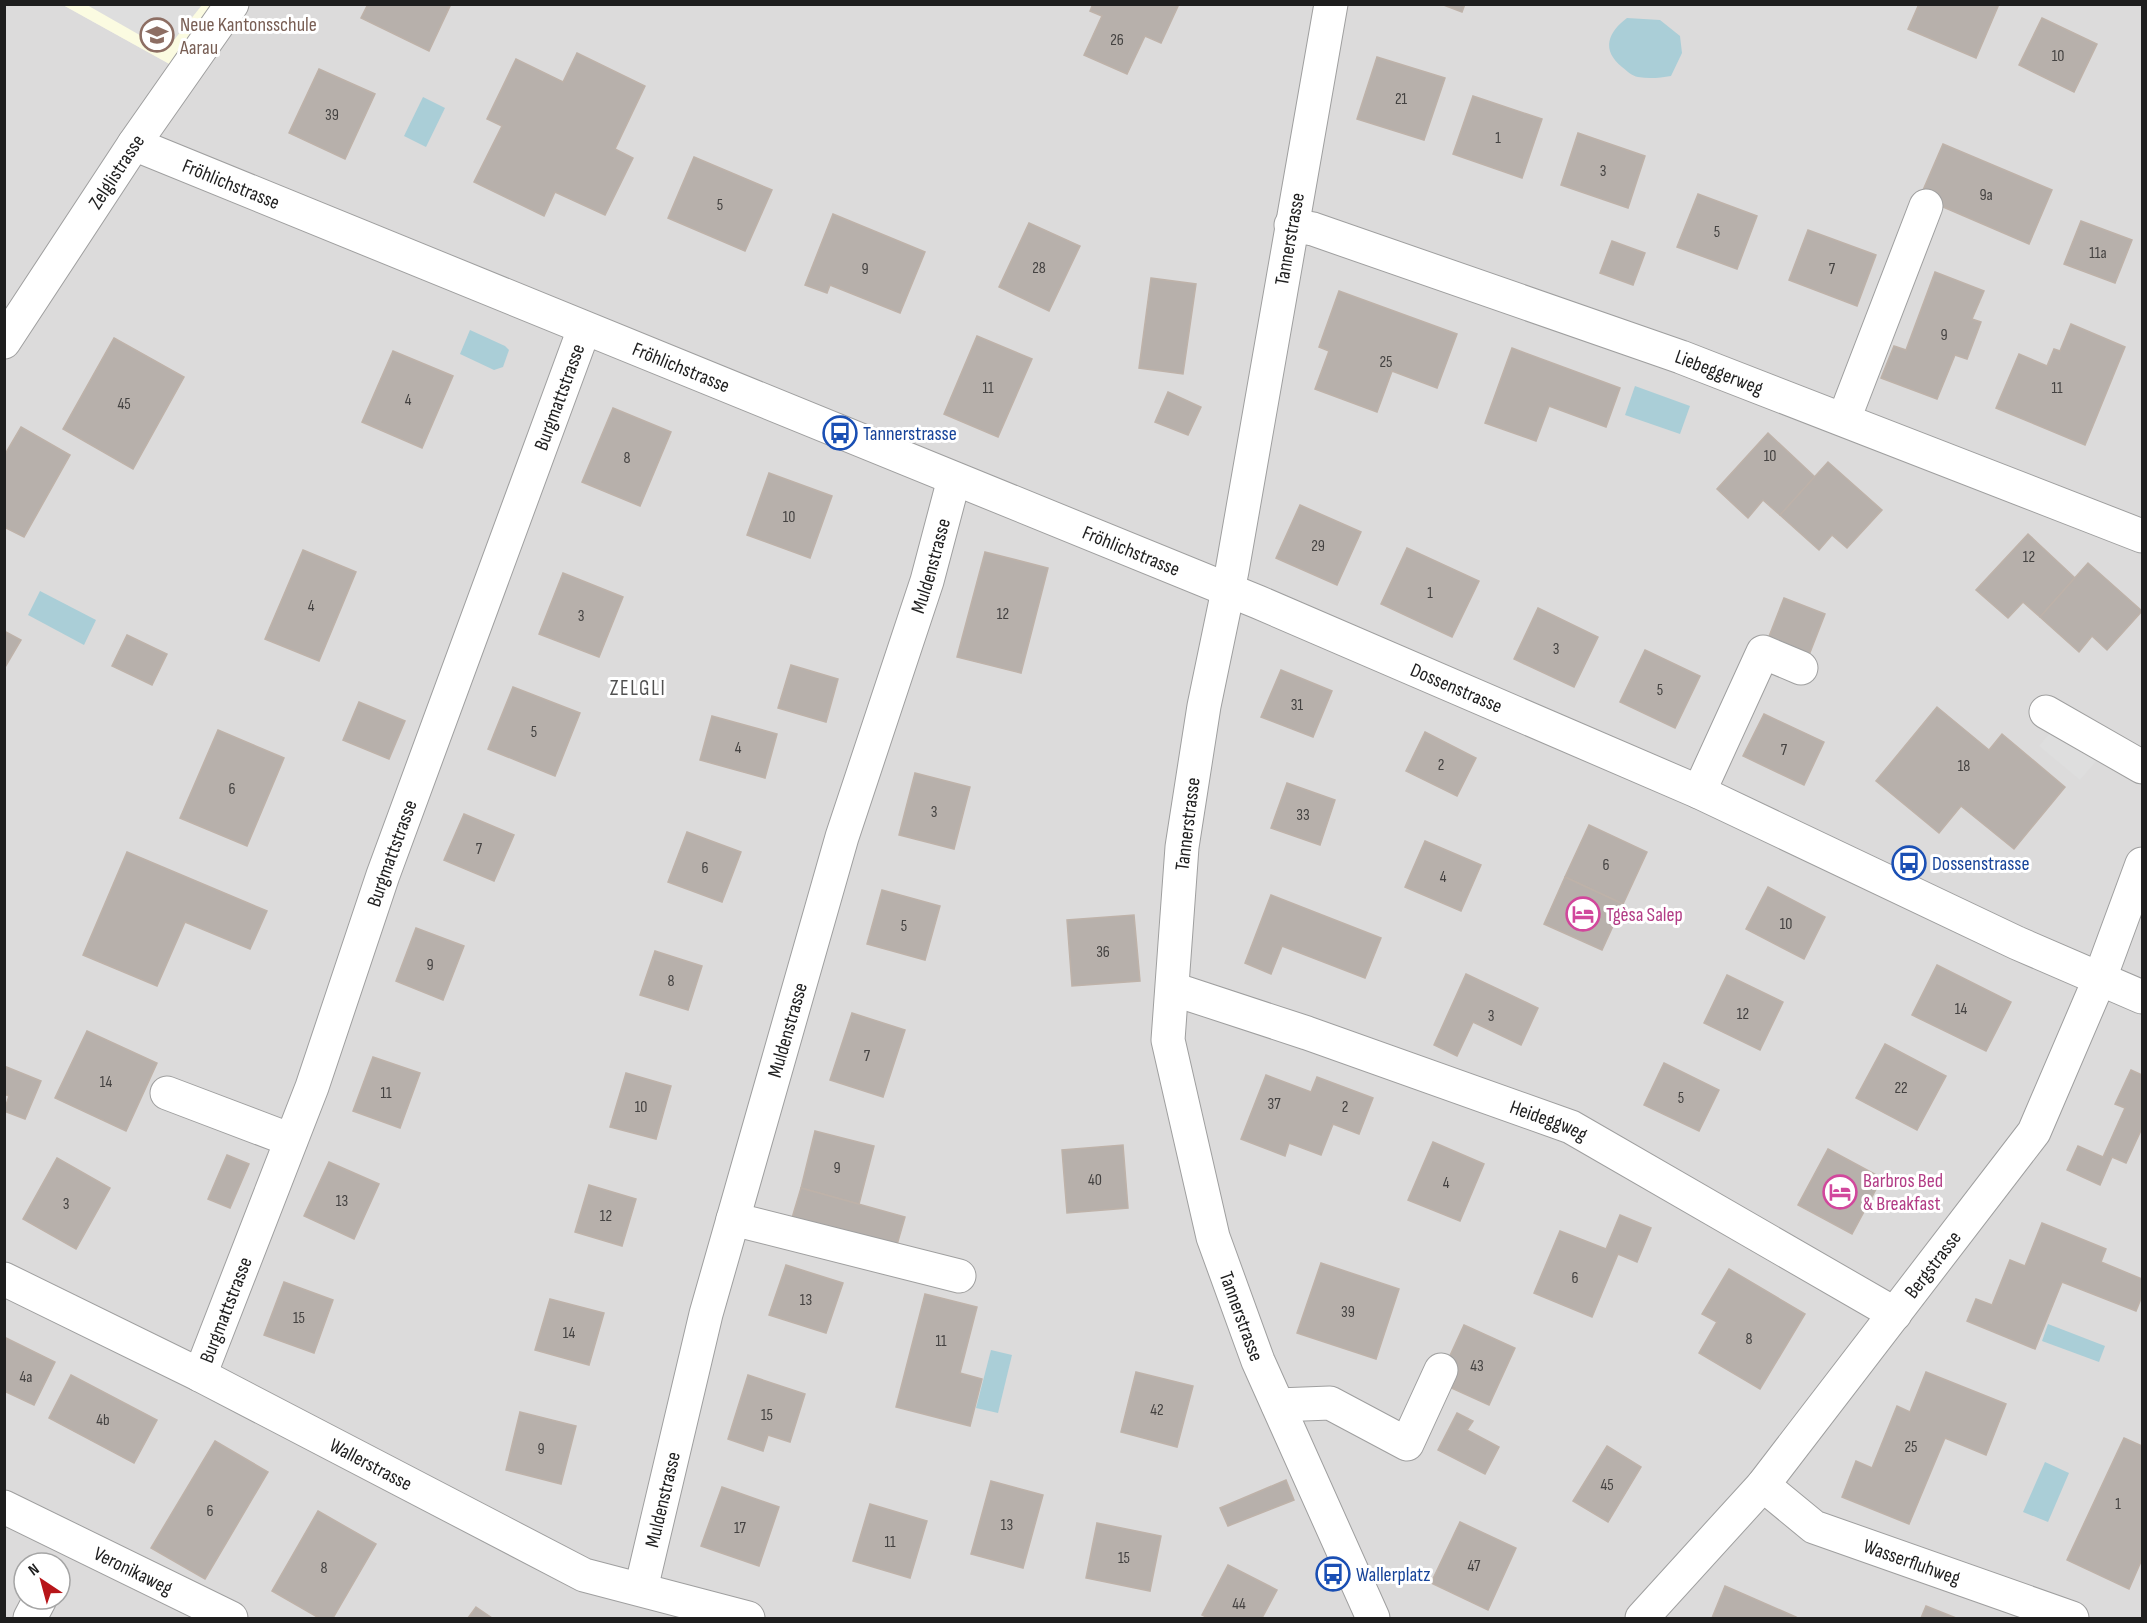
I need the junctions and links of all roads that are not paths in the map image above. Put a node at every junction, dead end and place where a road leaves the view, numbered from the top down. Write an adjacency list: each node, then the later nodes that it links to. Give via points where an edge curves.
1 (1331, 4): 5 (street, Tannerstrasse)
2 (217, 9): 3 (street, Zelglistrasse)
3 (135, 144): 6 (street, Zelglistrasse); 7 (street, Fröhlichstrasse)
4 (1926, 206): 9 (street)
5 (1292, 225): 9 (street, Liebeggerweg, via 1514,298); 12 (street, Tannerstrasse)
6 (16, 300): 8 (street, Zelglistrasse)
7 (584, 329): 10 (street, Fröhlichstrasse); 22 (street, Burgmattstrasse, via 383,875)
8 (4, 342)
9 (1844, 419): 11 (street, Liebeggerweg)
10 (954, 479): 12 (street, Fröhlichstrasse); 23 (street, Muldenstrasse, via 927,581 842,837)
11 (2142, 536)
12 (1227, 589): 16 (street, Dossenstrasse); 19 (street, Tannerstrasse, via 1182,847)
13 (1801, 668): 16 (street, via 1763,652)
14 (2046, 712): 15 (street)
15 (2142, 767)
16 (1699, 792): 18 (street, Dossenstrasse, via 2017,944)
17 (2142, 864): 18 (street, Bergstrasse)
18 (2100, 978): 20 (street, Dossenstrasse); 26 (street, Bergstrasse, via 2034,1132)
19 (1173, 989): 26 (street, Heideggweg, via 1571,1127); 29 (street, Tannerstrasse, via 1168,1040 1213,1237)
20 (2142, 997)
21 (166, 1094): 22 (street)
22 (291, 1140): 28 (street, Burgmattstrasse)
23 (733, 1219): 24 (street); 34 (street, Muldenstrasse, via 706,1314)
24 (959, 1276)
25 (4, 1279): 28 (street, Wallerstrasse)
26 (1895, 1314): 30 (street, Bergstrasse)
27 (1441, 1370): 29 (street, via 1407,1444 1330,1403)
28 (200, 1375): 34 (street, Wallerstrasse, via 584,1575)
29 (1278, 1405): 37 (street, Tannerstrasse)
30 (1763, 1485): 38 (street, Bergstrasse); 39 (street, Wasserfluhweg, via 1814,1527)
31 (4, 1507): 32 (street, Veronikaweg)
32 (63, 1551)
33 (72, 1555): 35 (street, Veronikaweg)
34 (641, 1588): 36 (street, Wallerstrasse)
35 (231, 1618)
36 (748, 1618)
37 (1373, 1618)
38 (1642, 1618)
39 (2072, 1618)

